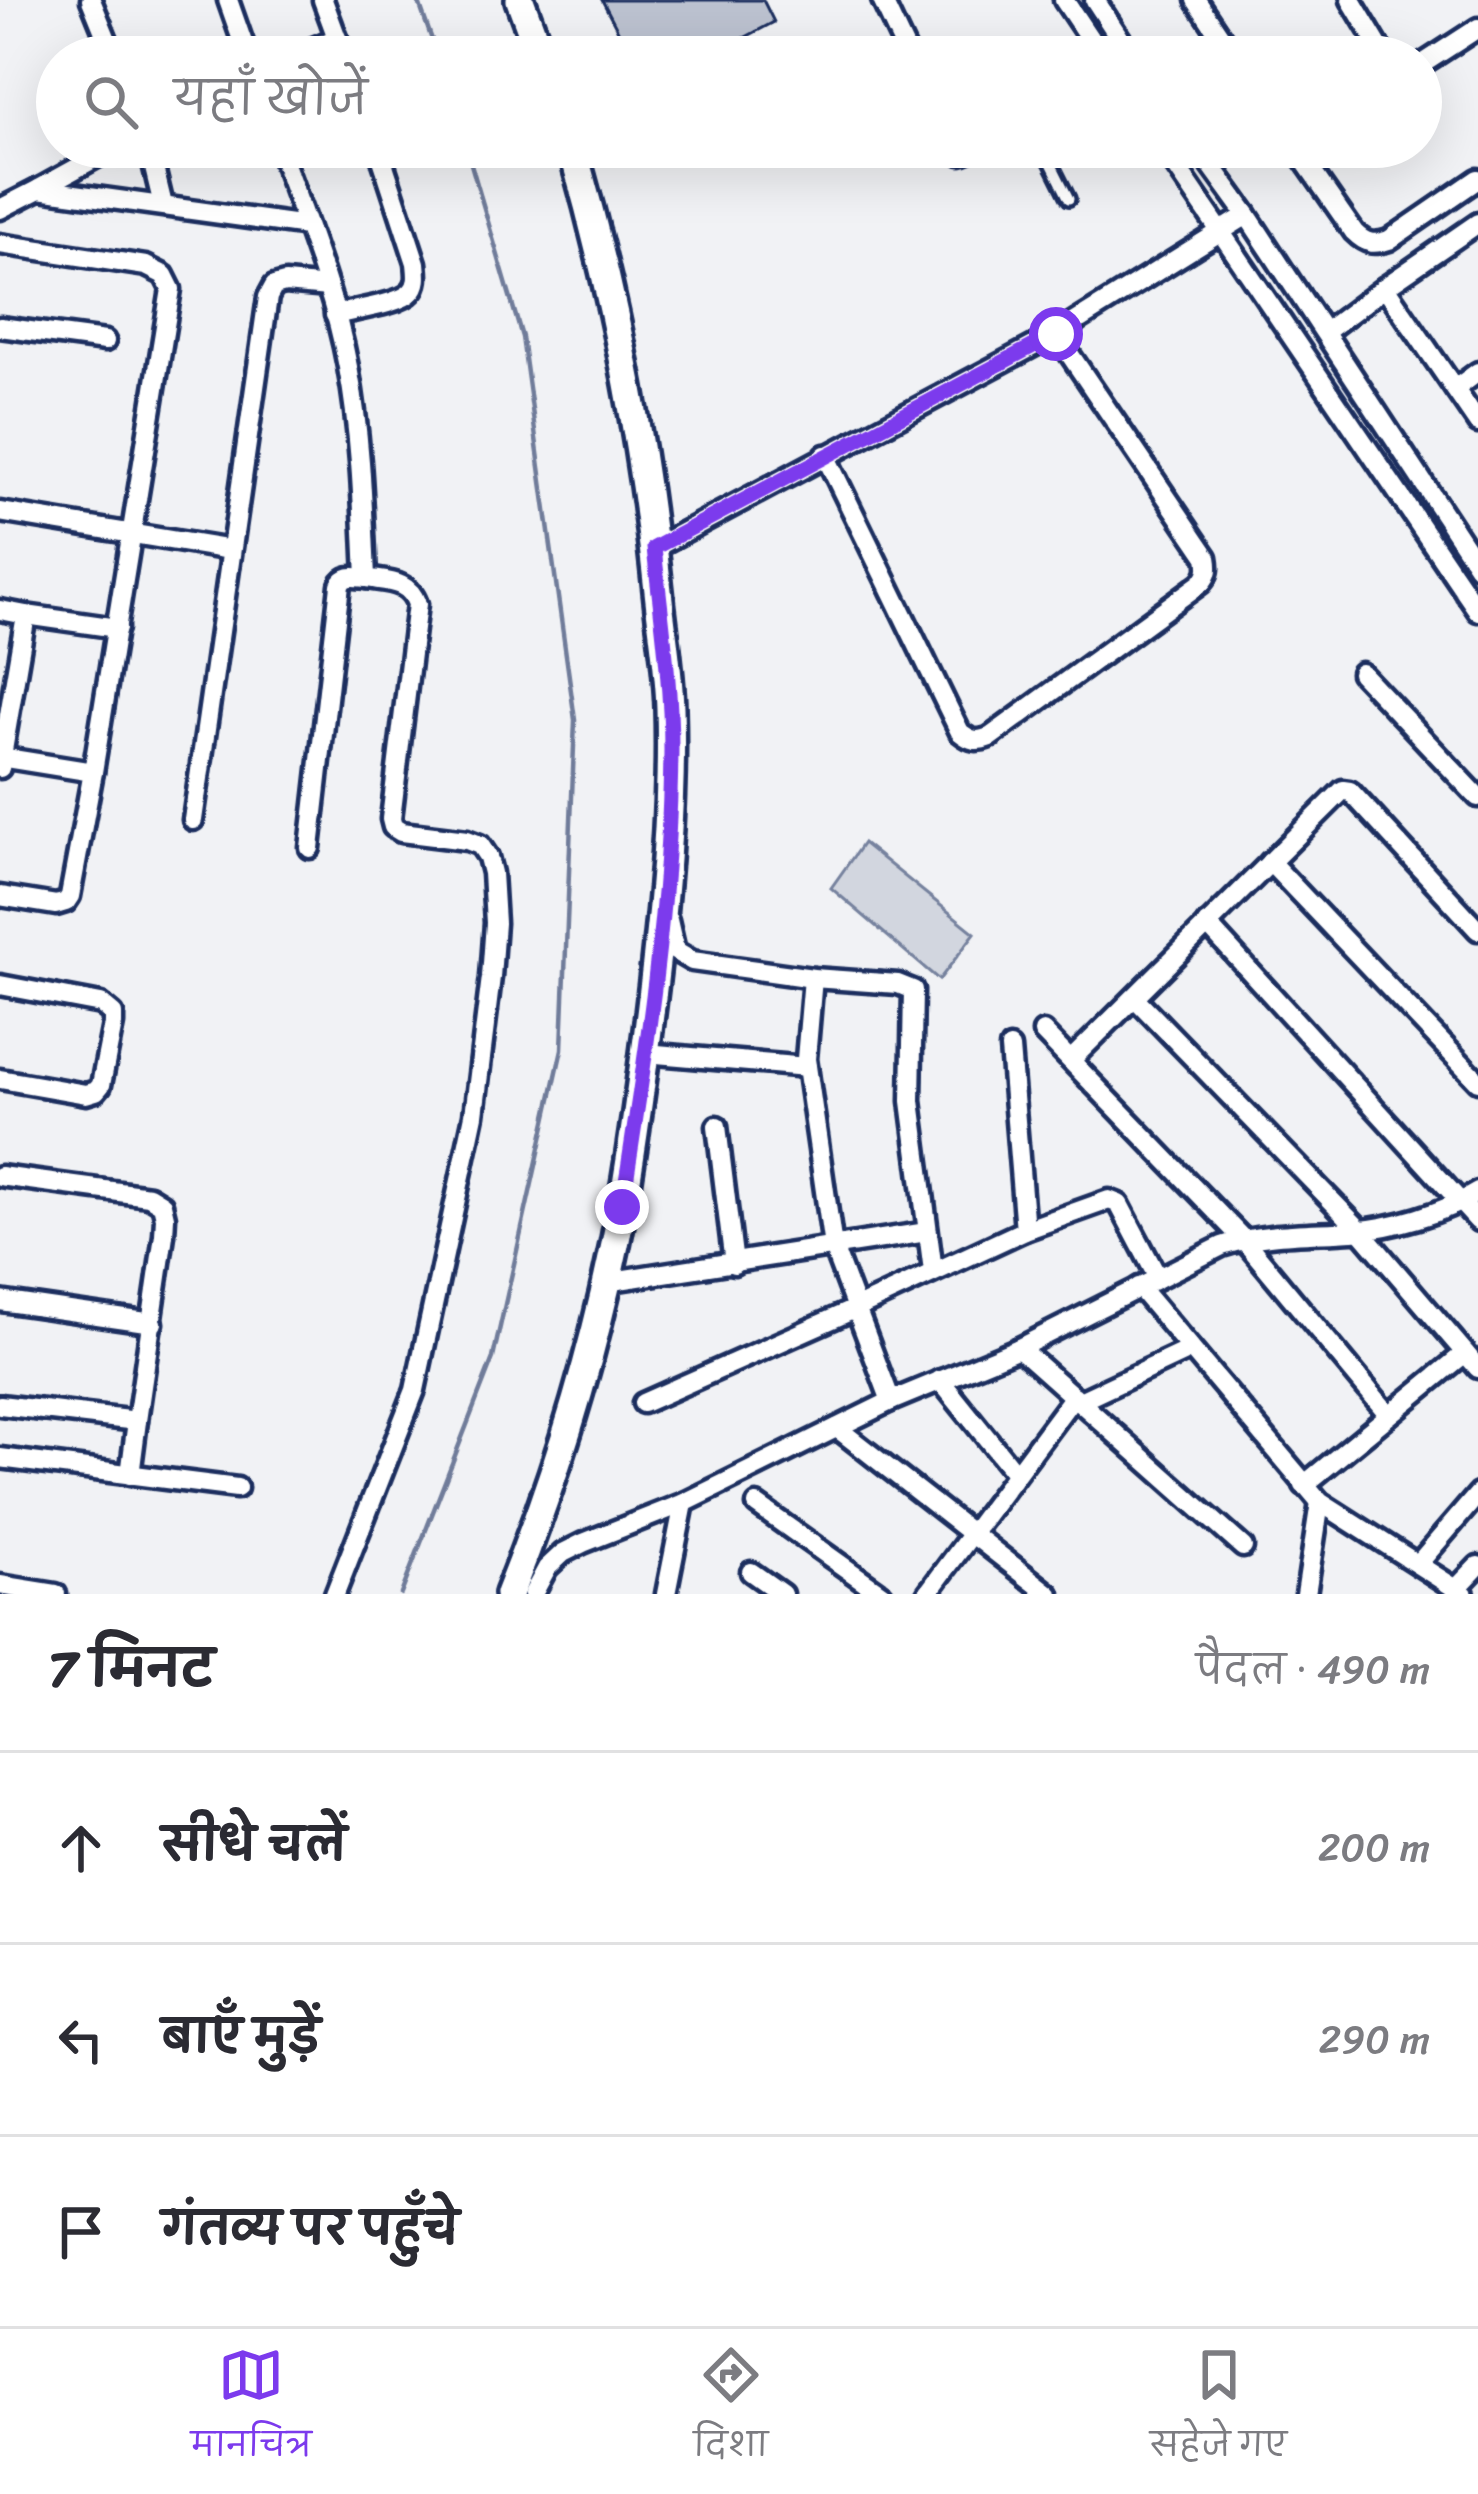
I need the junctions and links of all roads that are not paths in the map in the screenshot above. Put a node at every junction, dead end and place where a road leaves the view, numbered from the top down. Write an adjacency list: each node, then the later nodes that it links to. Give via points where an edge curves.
1 (92, 0): 11 (street)
2 (228, 0): 12 (street)
3 (323, 0): 13 (street)
4 (520, 0): 14 (street)
5 (882, 0): 15 (street)
6 (1064, 0): 16 (street)
7 (1095, 0): 17 (street)
8 (1196, 0): 18 (street)
9 (1351, 0): 19 (street)
10 (1478, 28): 20 (street)
11 (106, 36)
12 (241, 36)
13 (336, 36)
14 (533, 36)
15 (899, 36)
16 (1088, 36)
17 (1118, 36)
18 (1220, 36)
19 (1372, 36)
20 (1442, 51)
21 (77, 168): 31 (street)
22 (153, 168): 33 (street)
23 (286, 168): 37 (street)
24 (385, 168): 42 (street, via 416,263 415,289)
25 (577, 168): 53 (street)
26 (1054, 168): 32 (lane)
27 (1178, 168): 38 (street)
28 (1213, 168): 35 (street)
29 (1314, 168): 30 (street, via 1354,232 1376,244)
30 (1478, 179)
31 (39, 189): 33 (street); 34 (street)
32 (1069, 199)
33 (163, 205): 37 (street)
34 (0, 209)
35 (1247, 215): 38 (street); 44 (street)
36 (1478, 223): 41 (street)
37 (307, 226): 40 (street)
38 (1221, 231): 45 (street); 58 (street)
39 (0, 244): 52 (street, via 146,266 171,289)
40 (328, 287): 42 (street); 54 (street, via 285,283 268,297)
41 (1385, 287): 44 (street); 48 (street)
42 (335, 315): 56 (street, via 358,439)
43 (0, 327): 46 (street)
44 (1324, 332): 55 (street)
45 (1056, 334): 50 (street); 50 (street, via 1209,567 1201,583 990,737 960,732)
46 (105, 341)
47 (1478, 372): 48 (street)
48 (1455, 388): 49 (street)
49 (1478, 423)
50 (825, 454): 53 (street)
51 (0, 512): 52 (street)
52 (133, 532): 54 (street); 60 (street)
53 (654, 548): 69 (street, via 670,702)
54 (231, 550): 65 (street)
55 (1478, 566)
56 (366, 578): 66 (street, via 340,585); 126 (street, via 405,585 417,604 393,827 480,845 492,872 495,923 474,1114 415,1390)
57 (0, 610): 59 (street)
58 (1478, 611)
59 (26, 615): 60 (street); 62 (street)
60 (117, 628): 63 (street)
61 (1361, 673): 64 (street)
62 (1, 761): 63 (street)
63 (93, 772): 68 (street, via 66,902)
64 (1478, 797)
65 (193, 820)
66 (310, 848)
67 (1270, 862): 70 (street); 71 (street, via 1346,790); 81 (street)
68 (0, 896)
69 (664, 897): 72 (street, via 682,957); 77 (street)
70 (1207, 924): 74 (street); 84 (street)
71 (1478, 930)
72 (813, 977): 79 (street); 88 (street, via 913,990 911,1101)
73 (0, 985): 80 (street, via 100,1004 113,1014 96,1091)
74 (1135, 998): 78 (street); 87 (street)
75 (1043, 1032): 78 (street)
76 (1010, 1048): 86 (street)
77 (645, 1053): 79 (street); 93 (street)
78 (1071, 1060): 89 (street)
79 (807, 1067): 90 (street)
80 (0, 1079)
81 (1478, 1081)
82 (717, 1126): 91 (street)
83 (0, 1176): 97 (street, via 161,1204)
84 (1470, 1197): 85 (street); 87 (street)
85 (1478, 1221)
86 (1025, 1230): 92 (street); 94 (street, via 1109,1200 1119,1204)
87 (1360, 1230): 89 (street); 100 (street)
88 (927, 1232): 90 (street); 92 (street)
89 (1243, 1239): 94 (street); 106 (street)
90 (833, 1247): 91 (street); 96 (street)
91 (734, 1264): 93 (street)
92 (933, 1271): 96 (street)
93 (606, 1282): 127 (street, via 557,1460)
94 (1148, 1282): 98 (street); 99 (street)
95 (0, 1301): 97 (street)
96 (857, 1308): 103 (street); 104 (street)
97 (153, 1323): 107 (street)
98 (1019, 1348): 101 (street); 102 (street)
99 (1191, 1349): 102 (street); 112 (street)
100 (1471, 1361): 106 (street)
101 (940, 1380): 103 (street); 110 (street)
102 (1077, 1398): 110 (street); 119 (street)
103 (891, 1400): 108 (street)
104 (643, 1402)
105 (0, 1405): 107 (street)
106 (1389, 1415): 112 (street)
107 (137, 1421): 111 (street)
108 (837, 1428): 116 (street); 118 (street)
109 (0, 1457): 111 (street)
110 (1015, 1473): 118 (street)
111 (130, 1475): 113 (street)
112 (1304, 1485): 115 (street)
113 (236, 1488)
114 (1478, 1494): 120 (street)
115 (1320, 1502): 120 (street); 134 (street)
116 (684, 1503): 128 (street, via 563,1553); 129 (street)
117 (757, 1504): 131 (street)
118 (972, 1533): 132 (street); 133 (street)
119 (1244, 1547)
120 (1418, 1564): 124 (street)
121 (1478, 1566): 124 (street)
122 (751, 1572): 130 (street)
123 (0, 1585): 125 (street)
124 (1460, 1592)
125 (56, 1594)
126 (335, 1594)
127 (509, 1594)
128 (533, 1594)
129 (666, 1594)
130 (782, 1594)
131 (882, 1594)
132 (928, 1594)
133 (1049, 1594)
134 (1306, 1594)

